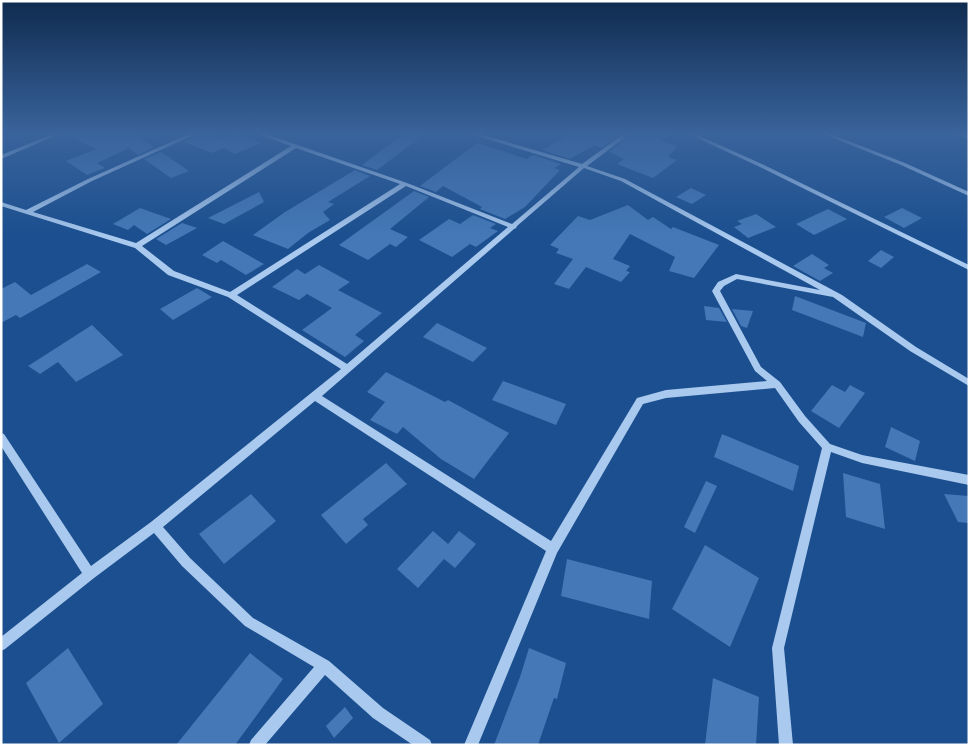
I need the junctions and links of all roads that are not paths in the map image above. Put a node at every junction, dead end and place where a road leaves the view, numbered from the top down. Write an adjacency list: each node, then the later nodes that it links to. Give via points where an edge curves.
1 (117, 168): 11 (street)
2 (261, 168): 13 (street)
3 (356, 168): 8 (street)
4 (581, 168): 12 (street)
5 (588, 168): 16 (street, via 623,180)
6 (764, 168): 14 (street)
7 (911, 168): 9 (street)
8 (405, 184): 12 (street); 15 (street)
9 (969, 194)
10 (1, 204): 11 (street)
11 (27, 212): 13 (street)
12 (514, 227): 17 (street)
13 (137, 246): 15 (street, via 171,273)
14 (969, 268)
15 (231, 295): 17 (street)
16 (839, 297): 18 (street, via 913,349); 19 (street, via 736,276 717,288 758,369)
17 (347, 368): 20 (street)
18 (969, 383)
19 (777, 384): 22 (street); 25 (street, via 666,394 640,401)
20 (315, 396): 24 (street); 25 (street)
21 (1, 437): 26 (street)
22 (827, 447): 23 (street, via 862,459); 32 (street, via 778,648)
23 (969, 480)
24 (155, 526): 26 (street); 28 (street, via 186,562 248,622)
25 (552, 549): 31 (street)
26 (90, 574): 27 (street)
27 (1, 645)
28 (324, 666): 29 (street); 30 (street, via 378,713)
29 (256, 745)
30 (425, 745)
31 (471, 745)
32 (786, 745)

